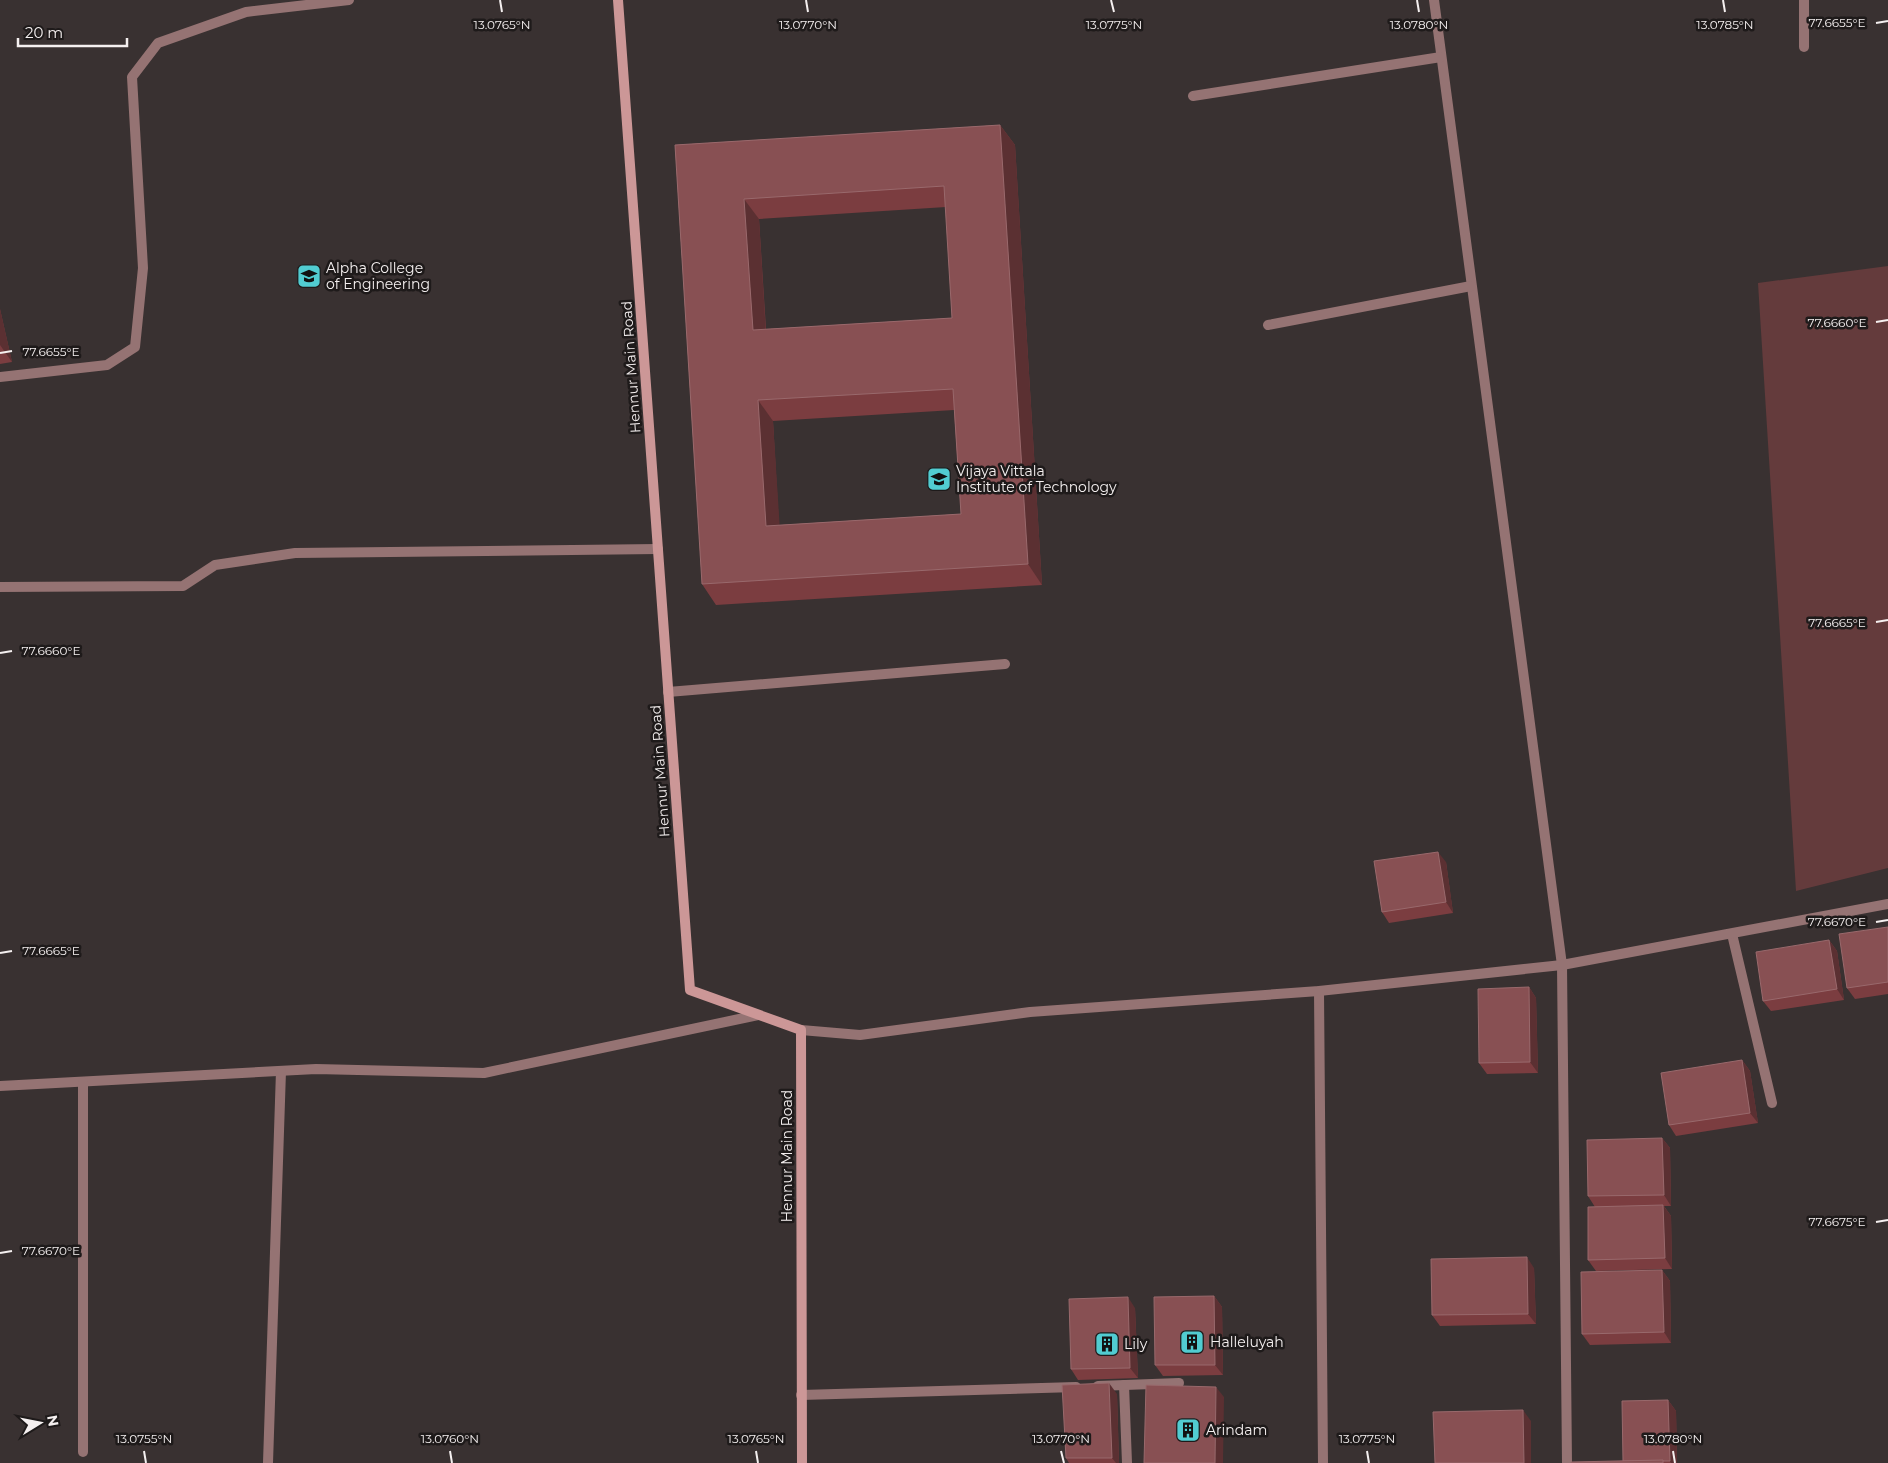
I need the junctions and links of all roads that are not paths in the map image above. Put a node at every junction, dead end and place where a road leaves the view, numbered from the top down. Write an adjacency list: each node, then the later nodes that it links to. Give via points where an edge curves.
1 (349, 0): 10 (street, via 246,12 158,43 132,77 143,268 135,347 106,365)
2 (618, 0): 11 (main road, Hennur Main Road)
3 (1434, 0): 6 (street)
4 (1804, 0): 5 (street)
5 (1804, 47)
6 (1441, 57): 7 (street); 8 (street)
7 (1193, 96)
8 (1471, 286): 9 (street); 17 (street)
9 (1268, 325)
10 (0, 377)
11 (658, 549): 12 (street, via 295,553 215,565 183,586); 14 (main road, Hennur Main Road)
12 (0, 587)
13 (1005, 664): 14 (street)
14 (668, 692): 19 (main road, Hennur Main Road, via 690,990)
15 (1888, 904): 16 (street)
16 (1732, 934): 17 (street); 24 (street)
17 (1562, 966): 18 (street); 33 (street)
18 (1318, 991): 20 (street, via 1030,1012 860,1035); 32 (street)
19 (758, 1015): 20 (main road, Hennur Main Road); 21 (street, via 484,1073)
20 (801, 1030): 27 (main road, Hennur Main Road)
21 (281, 1071): 22 (street); 29 (street)
22 (83, 1082): 23 (street); 28 (street)
23 (0, 1086)
24 (1772, 1104)
25 (1179, 1383): 26 (street)
26 (1124, 1385): 27 (street); 31 (street)
27 (801, 1394): 30 (main road, Hennur Main Road)
28 (83, 1452)
29 (268, 1463)
30 (802, 1463)
31 (1127, 1463)
32 (1323, 1463)
33 (1567, 1463)

